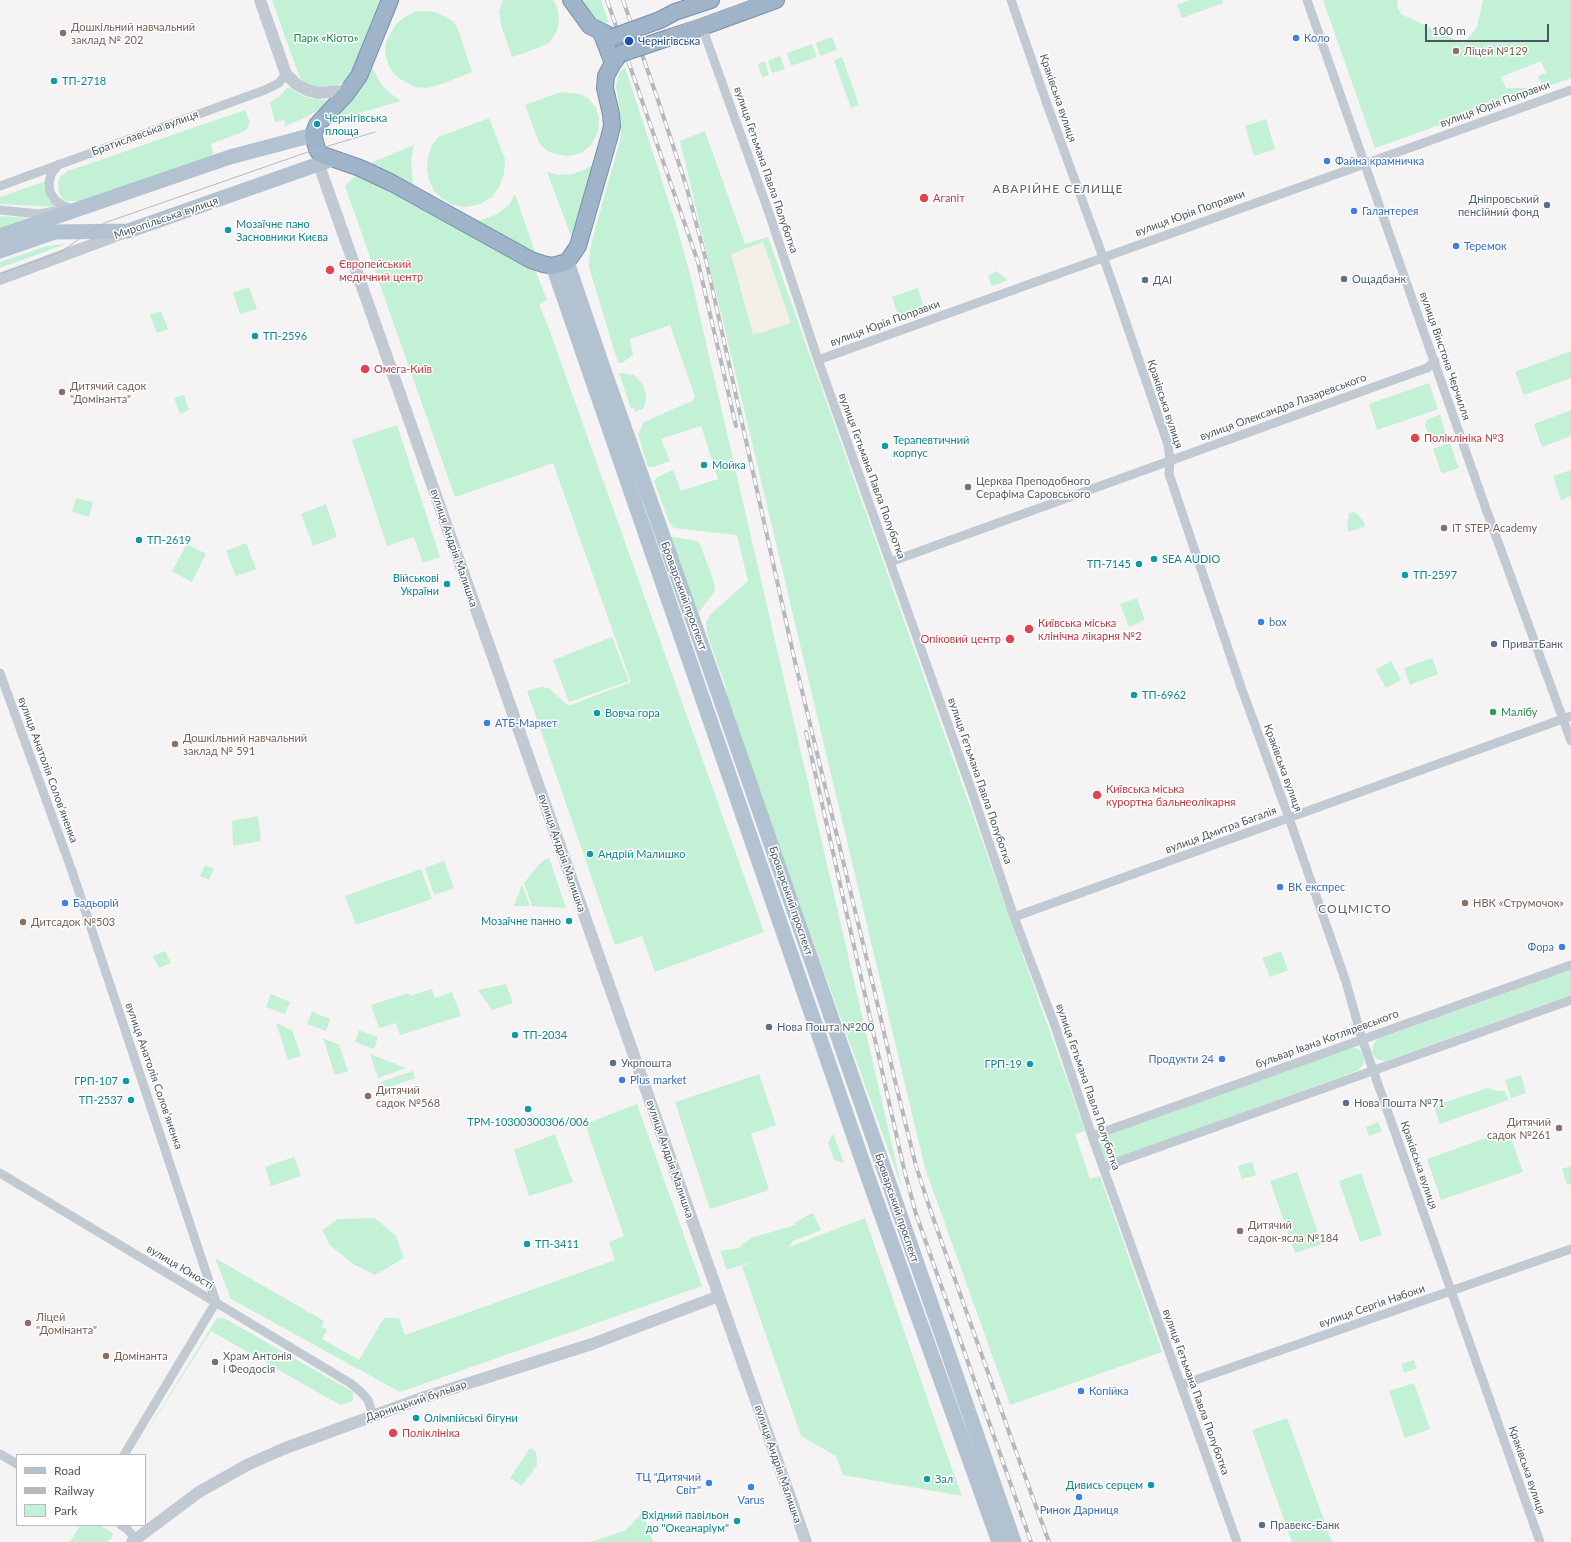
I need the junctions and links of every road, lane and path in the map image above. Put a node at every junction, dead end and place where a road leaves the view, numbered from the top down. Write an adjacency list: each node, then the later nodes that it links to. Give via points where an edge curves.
1 (260, 0): 12 (street)
2 (390, 0): 13 (highway, via 359,76)
3 (571, 0): 10 (highway, via 590,26)
4 (711, 0): 8 (highway)
5 (776, 0): 9 (highway)
6 (1011, 0): 26 (street, Краківська вулиця)
7 (1307, 0): 17 (street, вулиця Вінстона Черчилля)
8 (694, 3): 10 (highway, bridge, via 660,20)
9 (702, 28): 11 (highway, bridge, via 668,38); 29 (street, вулиця Гетьмана Павла Полуботка)
10 (607, 34): 11 (highway)
11 (616, 59): 27 (highway, via 606,76 605,88 612,126 609,138 578,246)
12 (286, 74): 13 (street, via 296,84 318,93 342,91); 18 (street, Братиславська вулиця, via 279,83 265,90)
13 (352, 86): 15 (highway, via 316,125)
14 (1571, 90): 17 (street, вулиця Юрія Поправки)
15 (313, 135): 16 (highway, via 317,149); 20 (main road, via 230,157)
16 (326, 162): 23 (main road, Миропільська вулиця); 27 (highway, via 360,168 531,260); 47 (street, вулиця Андрія Малишка)
17 (1365, 163): 26 (street, вулиця Юрія Поправки); 30 (street, вулиця Вінстона Черчилля)
18 (59, 164): 19 (street, Братиславська вулиця); 20 (street, via 48,183 52,196)
19 (0, 186)
20 (67, 209): 21 (street, via 39,214); 22 (main road, via 68,221); 24 (main road)
21 (0, 210)
22 (61, 231): 23 (main road); 25 (main road)
23 (128, 231): 28 (street, Миропільська вулиця)
24 (0, 236)
25 (0, 251)
26 (1103, 257): 29 (street, вулиця Юрія Поправки); 31 (street, Краківська вулиця, via 1168,445)
27 (560, 264): 57 (main road, Броварський проспект, via 867,1172); 58 (main road, Броварський проспект, via 695,626)
28 (0, 279)
29 (818, 360): 32 (street, вулиця Гетьмана Павла Полуботка)
30 (1435, 362): 31 (street, вулиця Олександра Лазаревського, via 1427,368); 34 (street, вулиця Вінстона Черчилля, via 1484,502)
31 (1170, 461): 32 (street, вулиця Олександра Лазаревського); 36 (street, Краківська вулиця, via 1169,474 1241,687)
32 (890, 562): 37 (street, вулиця Гетьмана Павла Полуботка)
33 (0, 673): 48 (street, вулиця Анатолія Соловʼяненка, via 72,871)
34 (1567, 717): 35 (street, вулиця Вінстона Черчилля); 36 (street, вулиця Дмитра Багалія)
35 (1571, 741)
36 (1289, 818): 37 (street, вулиця Дмитра Багалія); 40 (street, Краківська вулиця, via 1346,982)
37 (1014, 917): 42 (street, вулиця Гетьмана Павла Полуботка, via 1059,1036)
38 (1571, 965): 40 (street, бульвар Івана Котляревського)
39 (1571, 1000): 41 (street)
40 (1362, 1039): 41 (street, Краківська вулиця); 42 (street, бульвар Івана Котляревського)
41 (1373, 1070): 43 (street); 46 (street, Краківська вулиця)
42 (1092, 1136): 43 (street, вулиця Гетьмана Павла Полуботка)
43 (1103, 1167): 49 (street, вулиця Гетьмана Павла Полуботка)
44 (0, 1174): 48 (street, вулиця Юності)
45 (1571, 1249): 46 (street, вулиця Сергія Набоки)
46 (1451, 1290): 49 (street, вулиця Сергія Набоки); 60 (street, Краківська вулиця)
47 (719, 1296): 50 (street, Дарницький бульвар, via 592,1344); 56 (street, вулиця Андрія Малишка)
48 (216, 1302): 50 (street, via 350,1383 368,1400); 52 (street, вулиця Юності)
49 (1181, 1385): 59 (street, вулиця Гетьмана Павла Полуботка)
50 (373, 1415): 55 (street, Дарницький бульвар, via 247,1465 199,1492)
51 (0, 1454): 53 (street)
52 (125, 1454)
53 (16, 1463)
54 (123, 1526): 55 (street, via 128,1529)
55 (134, 1540)
56 (806, 1542)
57 (999, 1542)
58 (1014, 1542)
59 (1237, 1542)
60 (1540, 1542)

